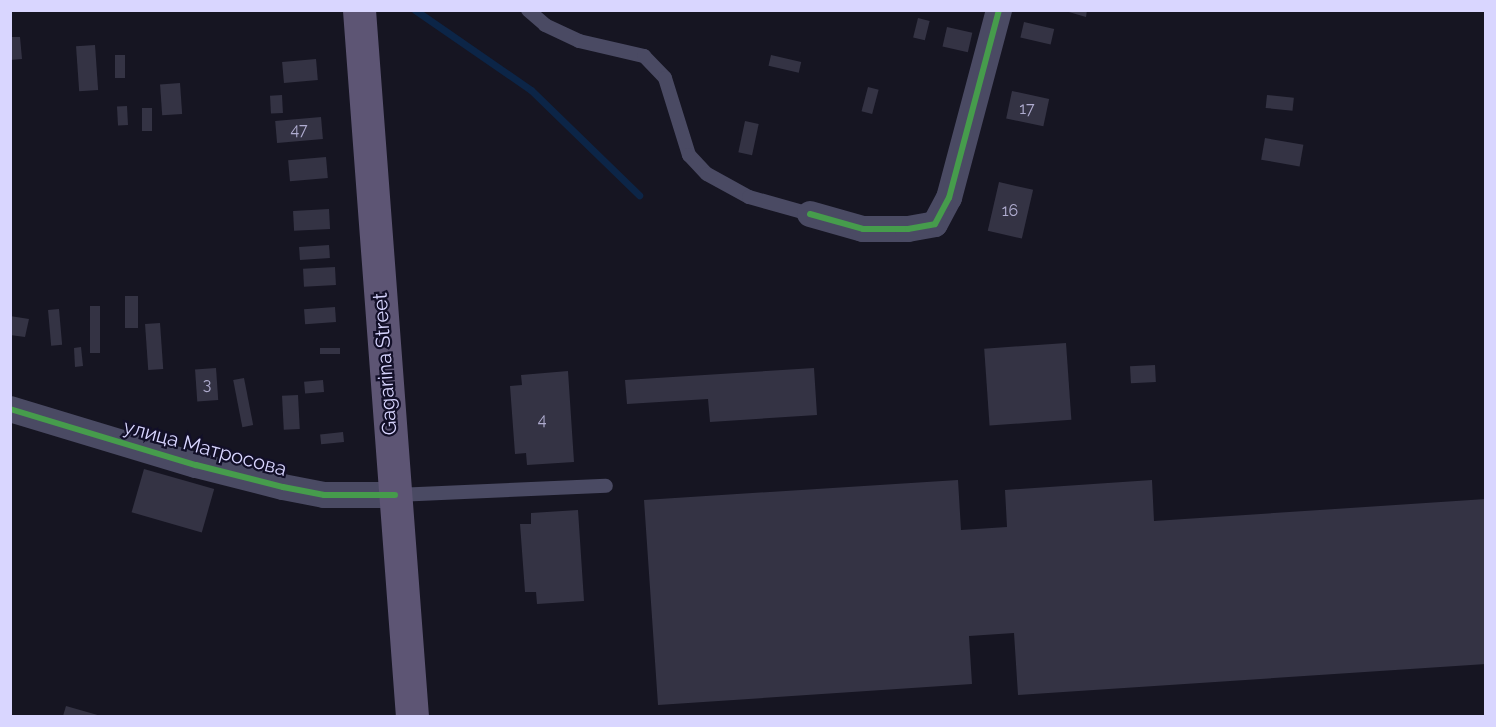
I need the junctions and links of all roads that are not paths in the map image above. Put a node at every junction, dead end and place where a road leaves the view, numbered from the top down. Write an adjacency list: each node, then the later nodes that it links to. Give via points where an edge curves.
1 (359, 10): 7 (main road, Gagarina Street)
2 (528, 10): 4 (lane, via 545,25 579,41 644,56 665,78 689,155 707,174 749,197)
3 (999, 10): 4 (street, via 949,198 935,224 908,229 863,229)
4 (810, 214)
5 (10, 409): 7 (street, улица Матросова, via 283,487 324,495)
6 (606, 486): 7 (lane)
7 (395, 495): 8 (main road, Gagarina Street)
8 (412, 717)

